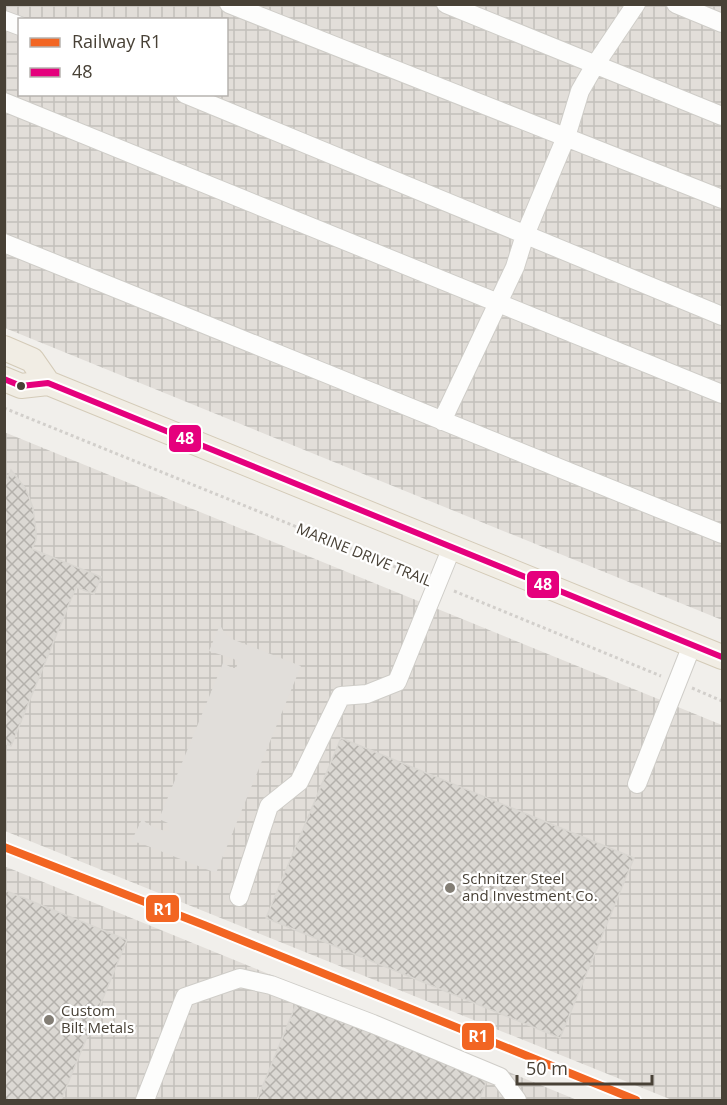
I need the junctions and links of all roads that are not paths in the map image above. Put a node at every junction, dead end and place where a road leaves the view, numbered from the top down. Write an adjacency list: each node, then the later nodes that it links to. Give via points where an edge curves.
1 (229, 4): 10 (lane)
2 (446, 4): 6 (lane)
3 (636, 4): 6 (lane)
4 (676, 4): 5 (lane)
5 (723, 23)
6 (595, 64): 9 (lane); 10 (lane, via 576,102)
7 (190, 96): 12 (lane)
8 (4, 102): 14 (lane)
9 (723, 116)
10 (566, 137): 11 (lane); 12 (lane)
11 (723, 199)
12 (525, 235): 14 (lane); 15 (lane)
13 (4, 243): 20 (lane)
14 (497, 302): 19 (lane); 20 (lane)
15 (723, 316)
16 (4, 348): 18 (main road, via 32,360)
17 (4, 379): 18 (main road, via 21,386)
18 (48, 382): 22 (main road)
19 (723, 394)
20 (442, 420): 21 (lane)
21 (723, 534)
22 (452, 547): 23 (main road); 26 (lane, via 397,682 367,694 341,696 299,782 269,806)
23 (692, 645): 24 (main road); 25 (lane)
24 (723, 657)
25 (637, 784)
26 (239, 897)
27 (145, 1101): 28 (lane, via 185,997 240,978 271,985 374,1024 500,1077)
28 (517, 1101)

